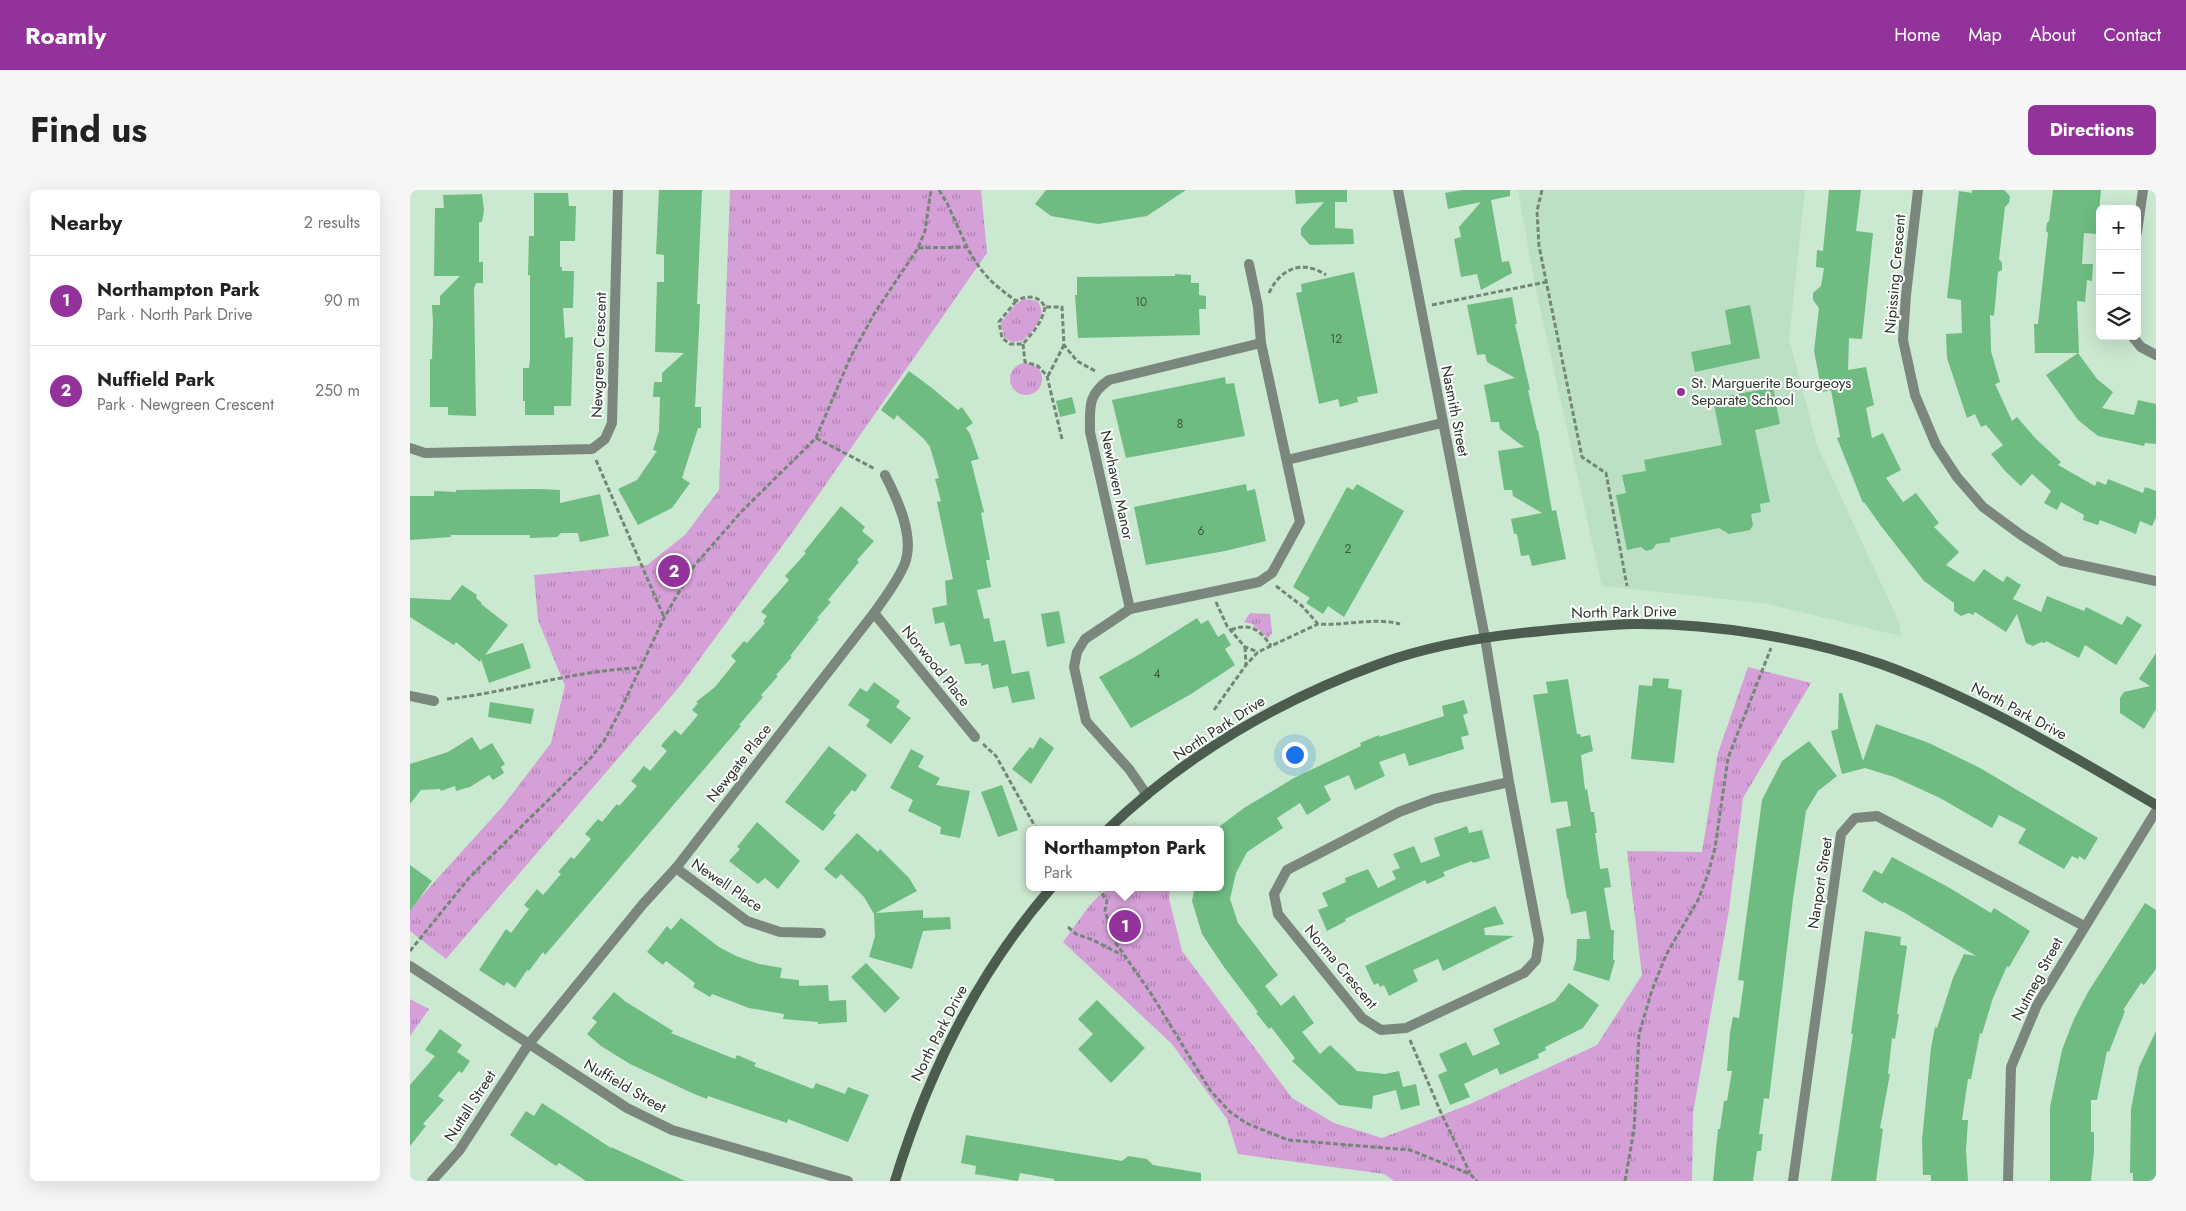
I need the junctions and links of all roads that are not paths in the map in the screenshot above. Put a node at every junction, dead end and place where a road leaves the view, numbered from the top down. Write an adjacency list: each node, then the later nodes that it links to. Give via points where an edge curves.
1 (618, 190): 11 (street, Newgreen Crescent, via 612,424 605,439 592,449 425,454)
2 (1398, 190): 10 (street, Nasmith Street)
3 (1918, 190): 14 (street, Nipissing Crescent, via 1903,340 1915,395 1936,445 1957,478 1983,507 2062,561)
4 (2143, 190): 5 (street)
5 (2141, 205)
6 (1249, 264): 8 (street)
7 (2135, 340): 9 (street, via 2141,348)
8 (1262, 343): 12 (street); 15 (street, Newhaven Manor, via 1109,380 1097,389 1090,403 1090,432)
9 (2156, 355)
10 (1442, 423): 12 (street); 17 (street, Nasmith Street)
11 (410, 448)
12 (1287, 460): 15 (street, via 1300,522 1272,573 1259,582)
13 (885, 475): 16 (street, Newgate Place, via 901,507 907,542 906,562)
14 (2156, 581)
15 (1130, 609): 22 (street, via 1085,639 1077,652 1074,667 1086,721)
16 (874, 612): 20 (street, Norwood Place); 26 (street, Newgate Place)
17 (1485, 638): 21 (street, Norma Crescent); 22 (main road, North Park Drive, via 1381,663 1307,694 1231,734); 23 (main road, North Park Drive, via 1632,624 1687,626 1775,637 1829,649 1933,684 2028,730)
18 (410, 696): 19 (street)
19 (434, 701)
20 (975, 737)
21 (1510, 782): 21 (street, Norma Crescent, via 1539,940 1536,960 1524,973 1406,1028 1381,1030 1362,1018 1278,914 1274,894 1287,870 1398,812)
22 (1148, 795): 25 (main road, North Park Drive)
23 (2156, 805)
24 (2156, 811): 28 (street, Nutmeg Street)
25 (1112, 826)
26 (676, 868): 29 (street, Newell Place, via 748,921 780,932); 31 (street, Newgate Place)
27 (1049, 891): 34 (main road, North Park Drive, via 1015,933 963,1013 923,1098)
28 (2084, 926): 35 (street, Nanport Street, via 1877,816 1855,818 1841,834); 36 (street, Nutmeg Street, via 2037,1004 2011,1067)
29 (821, 933)
30 (410, 966): 31 (street, Nuffield Street)
31 (528, 1045): 32 (street, Nuttall Street, via 459,1151); 33 (street, Nuffield Street, via 627,1108 672,1130)
32 (432, 1181)
33 (848, 1181)
34 (895, 1181)
35 (1793, 1181)
36 (2008, 1181)

